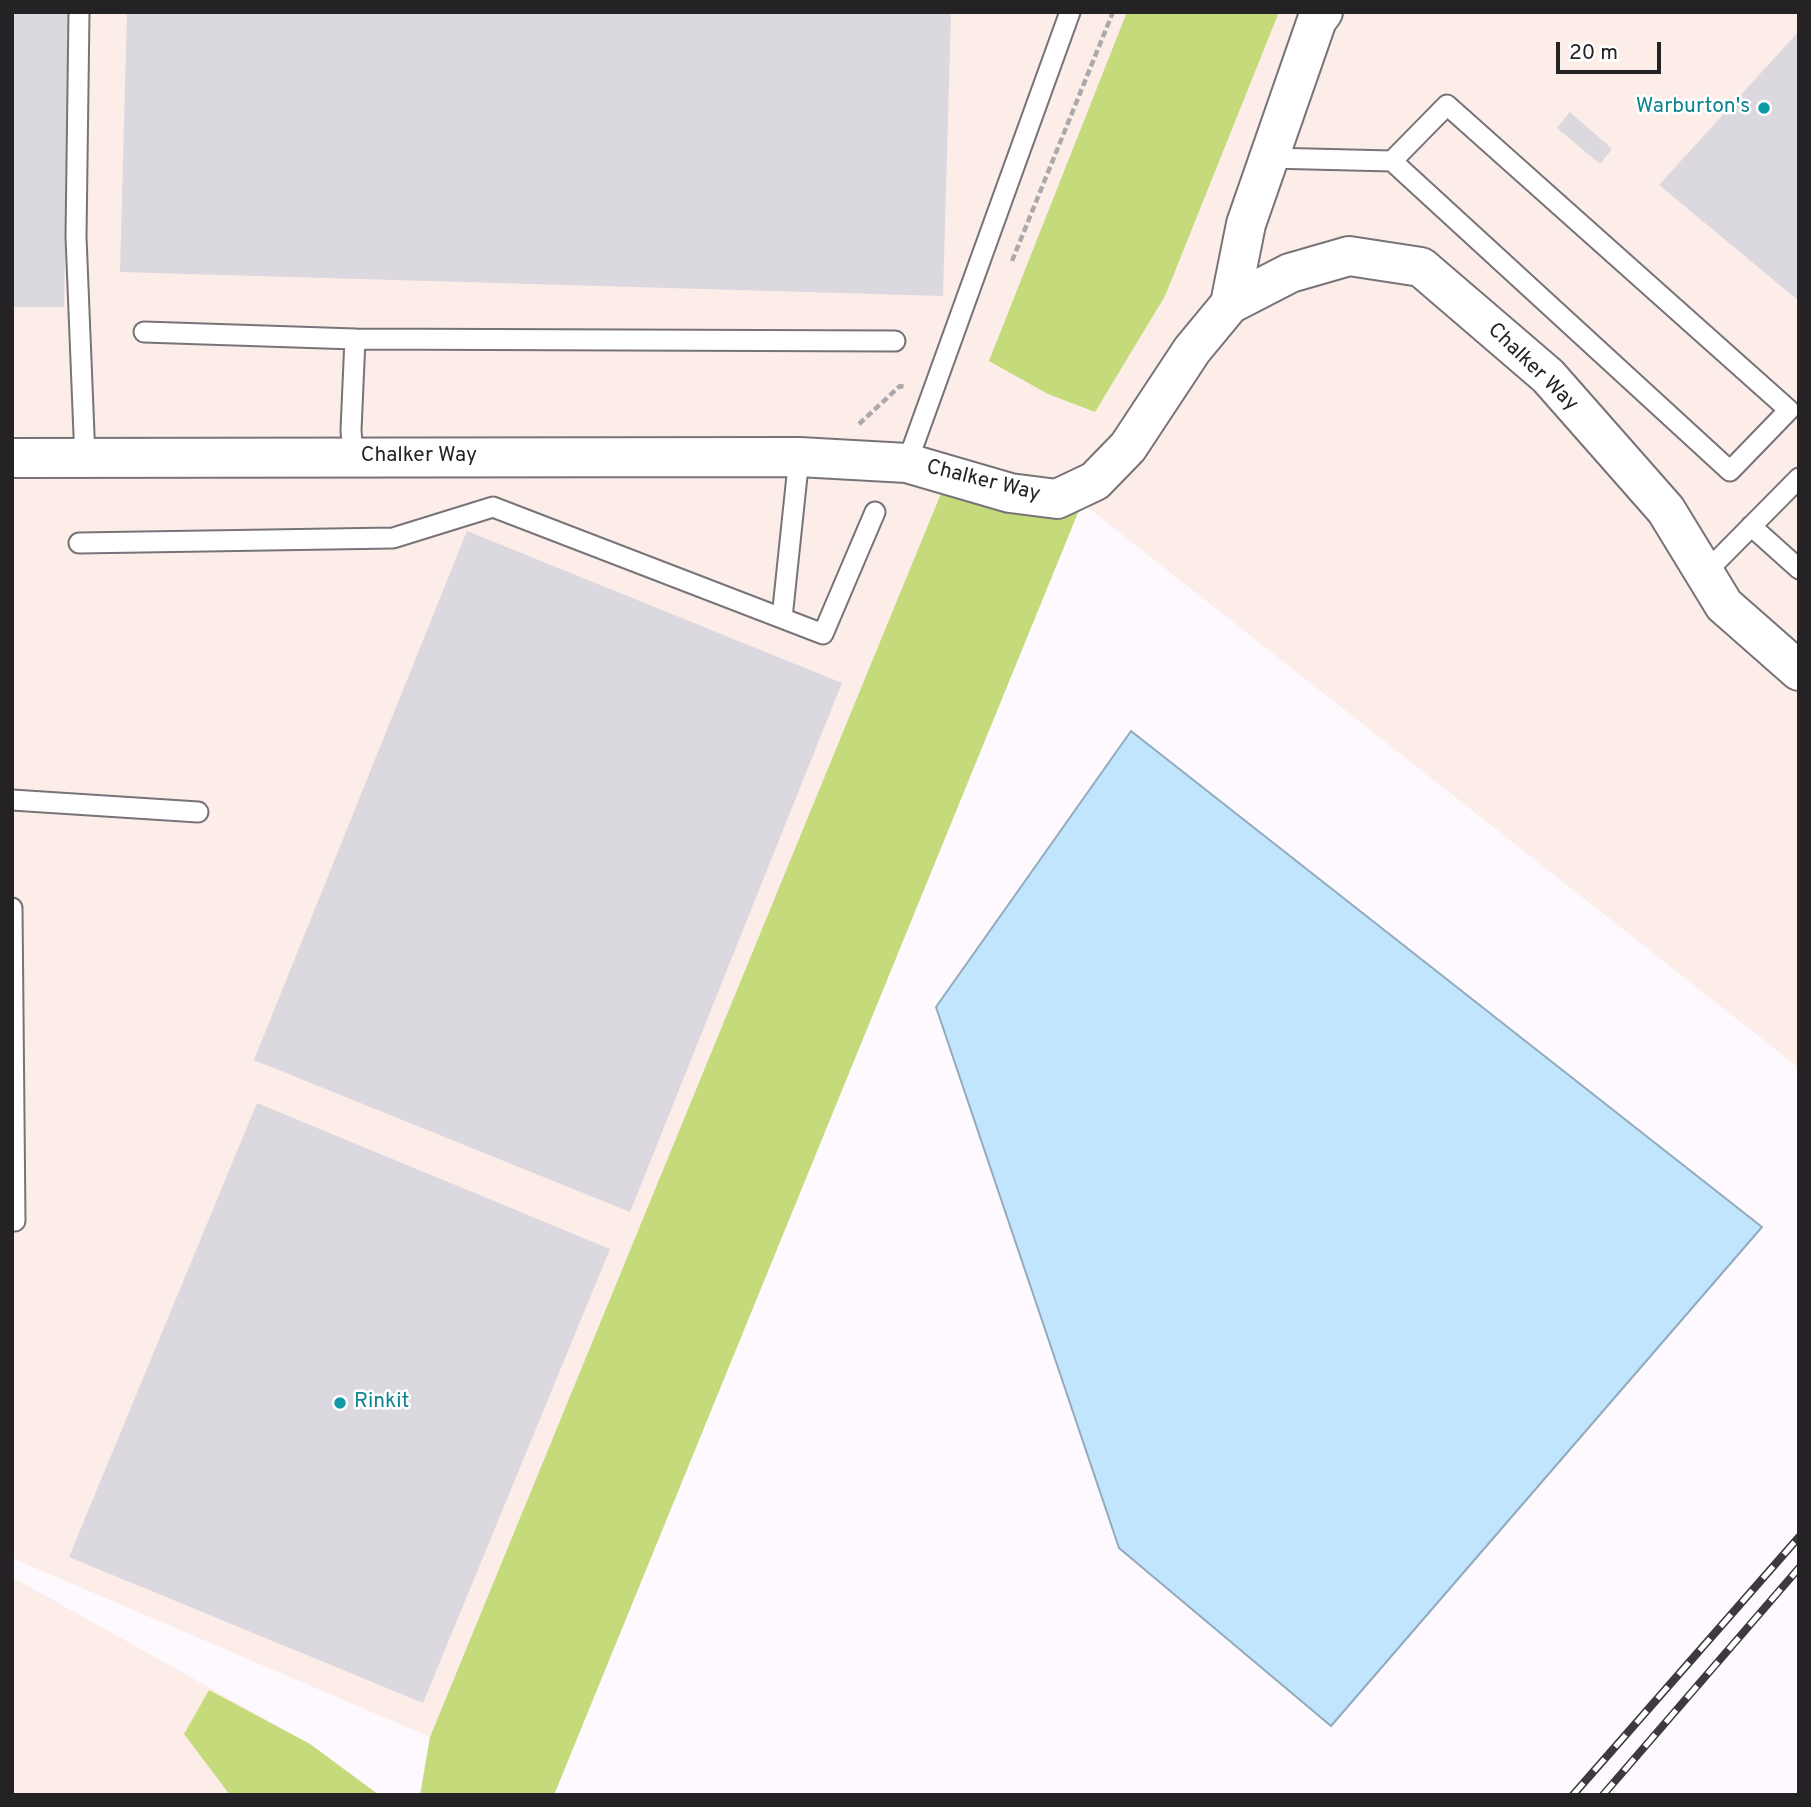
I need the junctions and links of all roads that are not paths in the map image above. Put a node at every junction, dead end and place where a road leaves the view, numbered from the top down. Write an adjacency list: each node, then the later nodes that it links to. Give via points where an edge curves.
1 (79, 12): 13 (lane, via 76,237)
2 (1070, 12): 14 (lane)
3 (1322, 12): 4 (street)
4 (1269, 158): 5 (lane); 6 (street, via 1246,224)
5 (1392, 161): 5 (lane, via 1447,105 1789,410 1730,471)
6 (1230, 304): 14 (street, Chalker Way, via 1192,350 1128,447 1095,481 1057,499 1010,493); 20 (street, Chalker Way, via 1290,273 1349,256 1421,267 1548,376 1665,510)
7 (144, 332): 8 (lane)
8 (355, 339): 9 (lane); 10 (lane)
9 (895, 341)
10 (353, 457): 11 (street, Chalker Way); 13 (street, Chalker Way)
11 (799, 457): 14 (street, Chalker Way); 21 (lane)
12 (12, 458): 13 (street, Chalker Way)
13 (85, 459)
14 (907, 463)
15 (1799, 478): 17 (lane)
16 (875, 512): 21 (lane, via 822,634)
17 (1751, 526): 19 (lane); 20 (lane)
18 (79, 543): 21 (lane, via 393,538 493,507)
19 (1799, 569)
20 (1704, 573): 22 (street, Chalker Way, via 1724,605)
21 (782, 618)
22 (1799, 671)
23 (12, 800): 24 (lane)
24 (198, 812)
25 (12, 908): 26 (lane)
26 (15, 1221)

